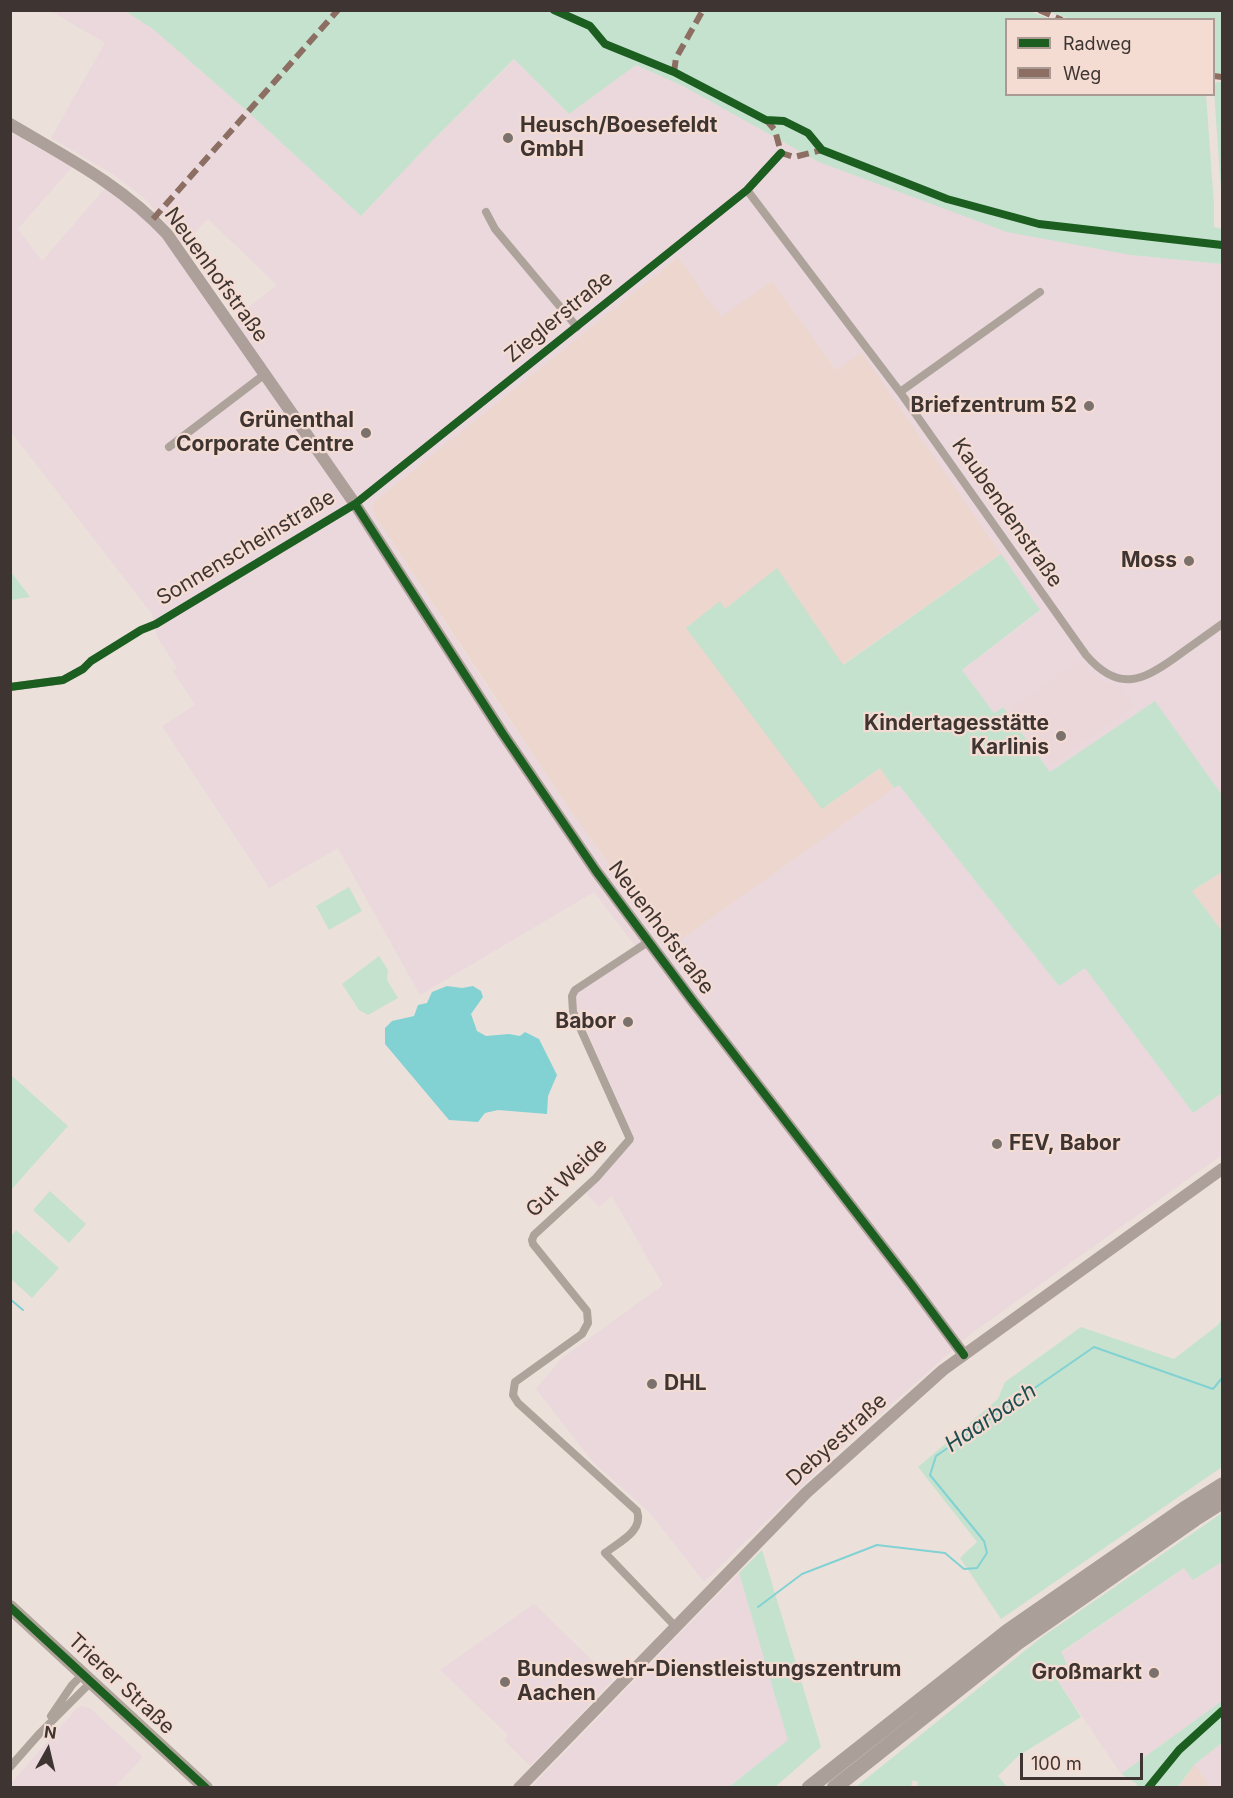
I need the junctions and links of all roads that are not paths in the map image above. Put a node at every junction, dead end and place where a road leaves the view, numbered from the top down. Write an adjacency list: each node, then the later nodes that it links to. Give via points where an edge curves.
1 (10, 124): 7 (street, Neuenhofstraße, via 110,183 153,219)
2 (781, 153): 3 (street, Zieglerstraße)
3 (747, 190): 6 (street, Zieglerstraße); 8 (street, Kaubendenstraße)
4 (486, 212): 6 (street, via 495,229)
5 (1040, 292): 8 (street)
6 (577, 327): 10 (street, Zieglerstraße)
7 (265, 374): 9 (street, Neuenhofstraße); 10 (street, Neuenhofstraße)
8 (900, 392): 12 (street, Kaubendenstraße, via 1096,667 1122,679 1137,679 1152,673)
9 (169, 447)
10 (355, 504): 11 (street, Sonnenscheinstraße); 15 (street, Neuenhofstraße, via 503,734)
11 (156, 624)
12 (1222, 624)
13 (83, 669): 14 (street, via 63,680)
14 (10, 687)
15 (648, 942): 17 (street, Neuenhofstraße); 21 (street, Gut Weide, via 575,990 572,996 573,1012 630,1139 590,1184 534,1235 533,1244 586,1311 588,1323 582,1334 515,1382 513,1395 637,1511 637,1528 605,1553)
16 (1222, 1169): 17 (street, Debyestraße)
17 (964, 1355): 21 (street, Debyestraße, via 825,1473)
18 (1222, 1485): 26 (highway, via 1008,1631)
19 (1222, 1502): 27 (highway, via 1017,1643)
20 (10, 1607): 22 (main road, Trierer Straße)
21 (675, 1626): 25 (street, Debyestraße)
22 (88, 1677): 23 (street, via 72,1685 40,1733); 24 (main road, Trierer Straße)
23 (10, 1767)
24 (206, 1788)
25 (519, 1788)
26 (809, 1788)
27 (834, 1788)

